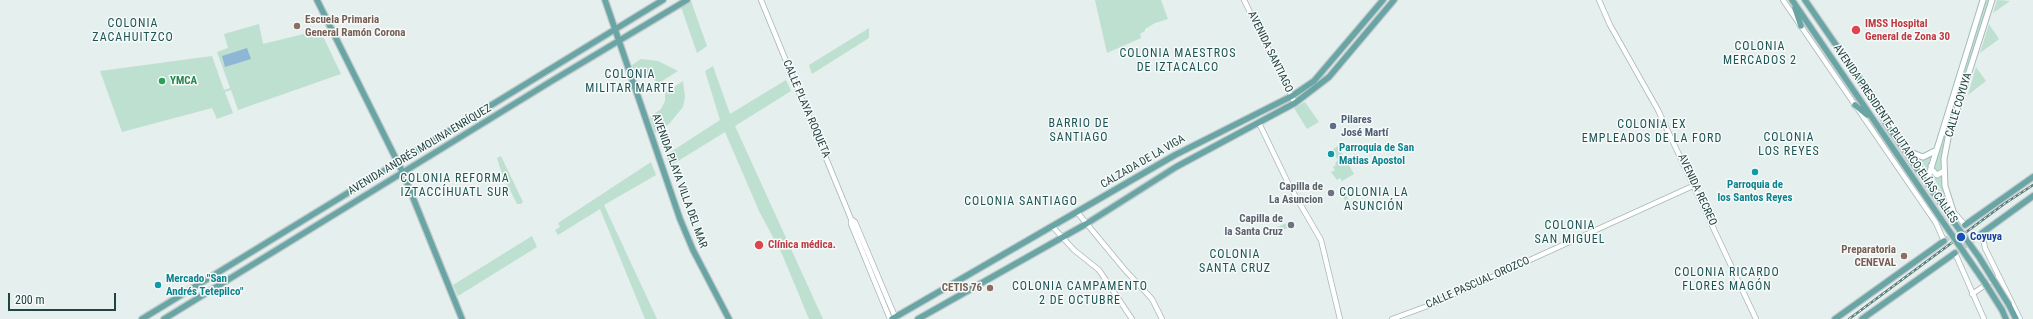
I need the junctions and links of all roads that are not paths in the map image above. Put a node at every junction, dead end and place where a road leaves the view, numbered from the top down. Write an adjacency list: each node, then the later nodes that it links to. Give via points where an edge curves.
1 (316, 0): 29 (main road)
2 (605, 0): 16 (main road, AVENIDA PLAYA VILLA DEL MAR)
3 (663, 0): 16 (main road, AVENIDA ANDRÉS MOLINA ENRÍQUEZ)
4 (687, 0): 17 (main road, AVENIDA ANDRÉS MOLINA ENRÍQUEZ)
5 (761, 0): 51 (street, CALLE PLAYA ROQUETA)
6 (1244, 0): 20 (street, AVENIDA SANTIAGO)
7 (1383, 0): 18 (main road, CALZADA DE LA VIGA)
8 (1394, 0): 19 (main road, CALZADA DE LA VIGA)
9 (1599, 0): 36 (street, AVENIDA RECREO)
10 (1783, 0): 15 (street, AVENIDA PRESIDENTE PLUTARCO ELÍAS CALLES)
11 (1806, 0): 23 (main road, AVENIDA PRESIDENTE PLUTARCO ELÍAS CALLES)
12 (1983, 0): 26 (main road, CALLE COYUYA)
13 (1992, 0): 32 (main road, CALLE COYUYA, via 1948,138)
14 (1793, 1): 15 (main road); 24 (main road, AVENIDA PRESIDENTE PLUTARCO ELÍAS CALLES)
15 (1801, 26): 22 (street, AVENIDA PRESIDENTE PLUTARCO ELÍAS CALLES)
16 (615, 29): 17 (main road, AVENIDA PLAYA VILLA DEL MAR); 29 (main road, AVENIDA ANDRÉS MOLINA ENRÍQUEZ)
17 (619, 40): 33 (main road, AVENIDA ANDRÉS MOLINA ENRÍQUEZ); 55 (main road, AVENIDA PLAYA VILLA DEL MAR, via 688,238)
18 (1347, 43): 19 (main road); 20 (main road, CALZADA DE LA VIGA, via 1314,81)
19 (1352, 47): 21 (main road, CALZADA DE LA VIGA, via 1329,77)
20 (1292, 96): 21 (street, AVENIDA SANTIAGO); 28 (main road, CALZADA DE LA VIGA)
21 (1296, 103): 25 (main road, CALZADA DE LA VIGA)
22 (1855, 105): 24 (main road); 40 (street, AVENIDA PRESIDENTE PLUTARCO ELÍAS CALLES)
23 (1878, 106): 27 (street, AVENIDA PRESIDENTE PLUTARCO ELÍAS CALLES); 66 (main road, AVENIDA PRESIDENTE PLUTARCO ELÍAS CALLES, bridge, via 1884,122 1975,251)
24 (1873, 120): 65 (main road, AVENIDA PRESIDENTE PLUTARCO ELÍAS CALLES, bridge, via 1985,283)
25 (1259, 123): 31 (main road, CALZADA DE LA VIGA); 59 (street, via 1289,185 1321,240)
26 (1936, 150): 27 (main road, via 1923,157); 30 (main road, CALLE COYUYA)
27 (1910, 152): 35 (street, AVENIDA PRESIDENTE PLUTARCO ELÍAS CALLES)
28 (1170, 157): 31 (main road); 39 (main road, CALZADA DE LA VIGA)
29 (398, 162): 33 (main road); 52 (main road, AVENIDA ANDRÉS MOLINA ENRÍQUEZ)
30 (1931, 165): 32 (main road, via 1937,174); 35 (main road, CALLE COYUYA)
31 (1176, 168): 41 (main road, CALZADA DE LA VIGA)
32 (1944, 172): 38 (main road, CALLE COYUYA, via 1945,186)
33 (403, 173): 53 (main road, AVENIDA ANDRÉS MOLINA ENRÍQUEZ); 54 (main road)
34 (2033, 177): 42 (main road)
35 (1928, 178): 38 (street, AVENIDA PRESIDENTE PLUTARCO ELÍAS CALLES)
36 (1695, 185): 60 (street, CALLE PASCUAL OROZCO, via 1433,304); 61 (street, AVENIDA RECREO)
37 (2033, 196): 44 (main road)
38 (1953, 211): 40 (street, via 1948,224 1942,226); 42 (street, AVENIDA PRESIDENTE PLUTARCO ELÍAS CALLES)
39 (1077, 212): 41 (street); 43 (main road, CALZADA DE LA VIGA)
40 (1936, 223): 46 (street, AVENIDA PRESIDENTE PLUTARCO ELÍAS CALLES)
41 (1086, 224): 45 (main road, CALZADA DE LA VIGA); 58 (street, via 1152,299)
42 (1965, 225)
43 (1053, 227): 45 (street); 51 (main road, CALZADA DE LA VIGA)
44 (1982, 233): 48 (street)
45 (1062, 237): 56 (main road, CALZADA DE LA VIGA); 57 (street, via 1099,270)
46 (1944, 241): 62 (main road)
47 (1955, 253): 49 (street); 63 (main road)
48 (1999, 276): 49 (street); 67 (street)
49 (1972, 294): 64 (street)
50 (1335, 312): 59 (street)
51 (893, 318)
52 (142, 319)
53 (164, 319)
54 (462, 319)
55 (729, 319)
56 (918, 319)
57 (1132, 319)
58 (1162, 319)
59 (1340, 319)
60 (1392, 319)
61 (1756, 319)
62 (1835, 319)
63 (1862, 319)
64 (1984, 319)
65 (2006, 319)
66 (2016, 319)
67 (2020, 319)

